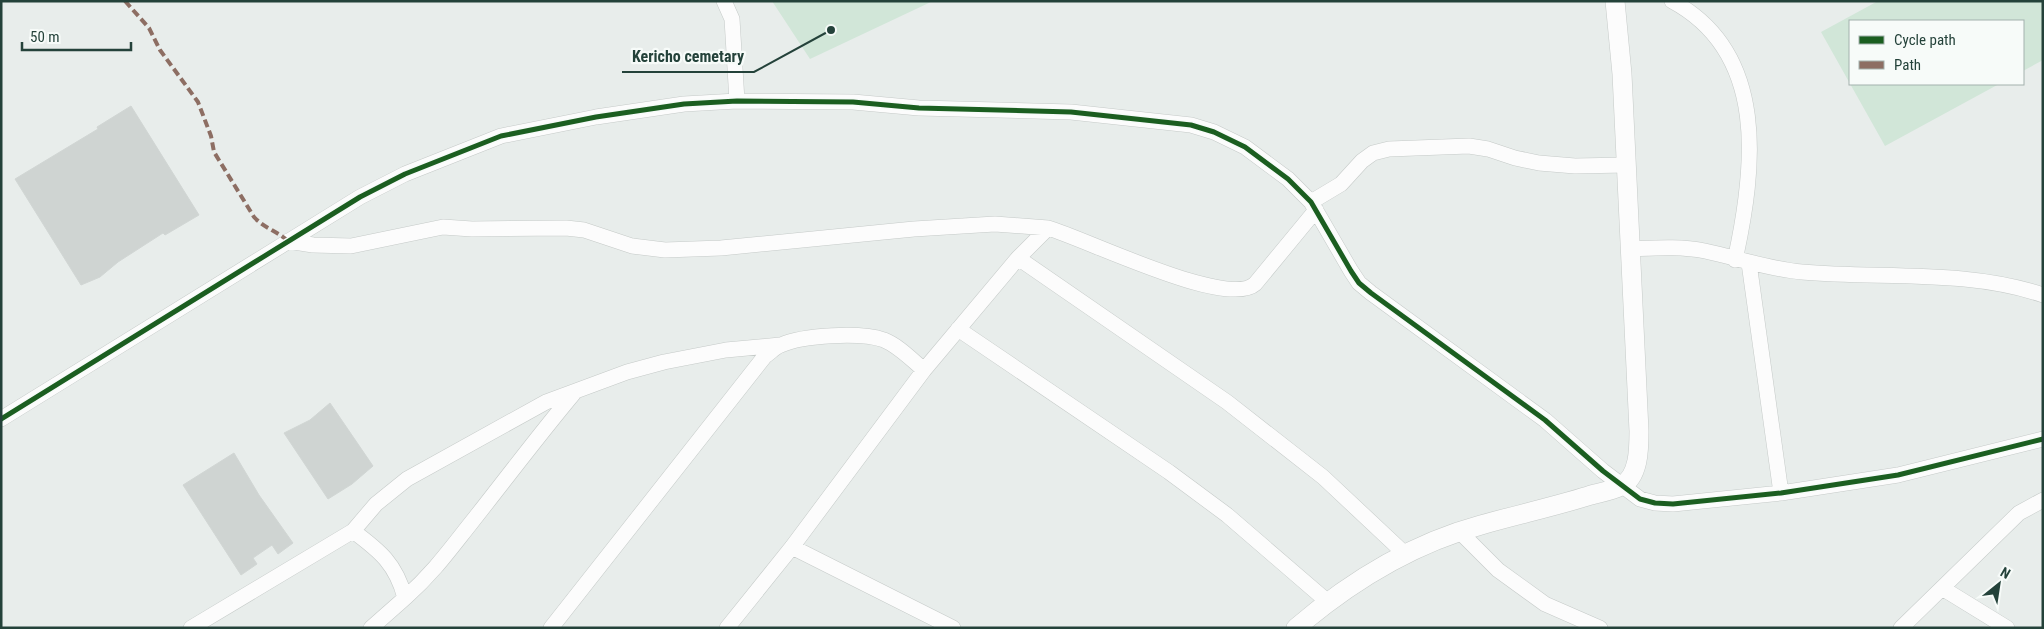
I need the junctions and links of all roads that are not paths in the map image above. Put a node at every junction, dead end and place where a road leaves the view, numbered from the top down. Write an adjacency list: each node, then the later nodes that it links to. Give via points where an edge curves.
1 (724, 1): 4 (street, via 732,19)
2 (1615, 1): 5 (street)
3 (1672, 1): 11 (street, via 1704,22 1724,46 1740,78 1746,101 1750,151)
4 (738, 102): 6 (street, via 853,102 919,108 1072,112 1191,124 1244,147 1281,173); 8 (street, via 644,109 501,136 405,174)
5 (1626, 166): 6 (street, via 1538,163 1469,146 1389,149 1373,153 1362,161 1341,184); 9 (street)
6 (1313, 206): 7 (street, via 1255,284 1243,290 1206,286 1168,275 1073,235); 19 (street, via 1359,283 1545,420)
7 (1048, 228): 8 (street, via 995,224 665,250 632,246 584,230 566,228 443,227 351,246); 10 (street)
8 (288, 241): 17 (street)
9 (1630, 249): 11 (street, via 1674,247 1706,251); 19 (street, via 1639,447 1632,476)
10 (1018, 258): 13 (street); 25 (street, via 1227,402 1323,477)
11 (1742, 262): 12 (street, via 1800,272 1995,282); 20 (street)
12 (2043, 295)
13 (958, 329): 15 (street); 28 (street, via 1074,406 1220,510)
14 (780, 345): 15 (street, via 839,335 868,336 886,341); 16 (street, via 726,350 664,362 627,372); 32 (street, via 750,374)
15 (924, 370): 24 (street)
16 (574, 393): 23 (street, via 520,415 407,479 376,504); 27 (street, via 448,555)
17 (1, 419)
18 (2043, 439): 20 (street, via 1898,475)
19 (1622, 486): 20 (street, via 1640,499 1673,504); 22 (street)
20 (1782, 493)
21 (2043, 500): 26 (street, via 2019,513)
22 (1459, 531): 25 (street); 35 (street, via 1498,570 1545,604)
23 (353, 532): 27 (street, via 377,548 394,567); 30 (street)
24 (792, 546): 33 (street); 34 (street)
25 (1404, 552): 28 (street)
26 (1942, 588): 36 (street); 37 (street)
27 (405, 598): 31 (street)
28 (1328, 602): 29 (street)
29 (1303, 626)
30 (191, 628)
31 (371, 628)
32 (551, 628)
33 (727, 628)
34 (953, 628)
35 (1600, 628)
36 (1901, 628)
37 (2007, 628)

